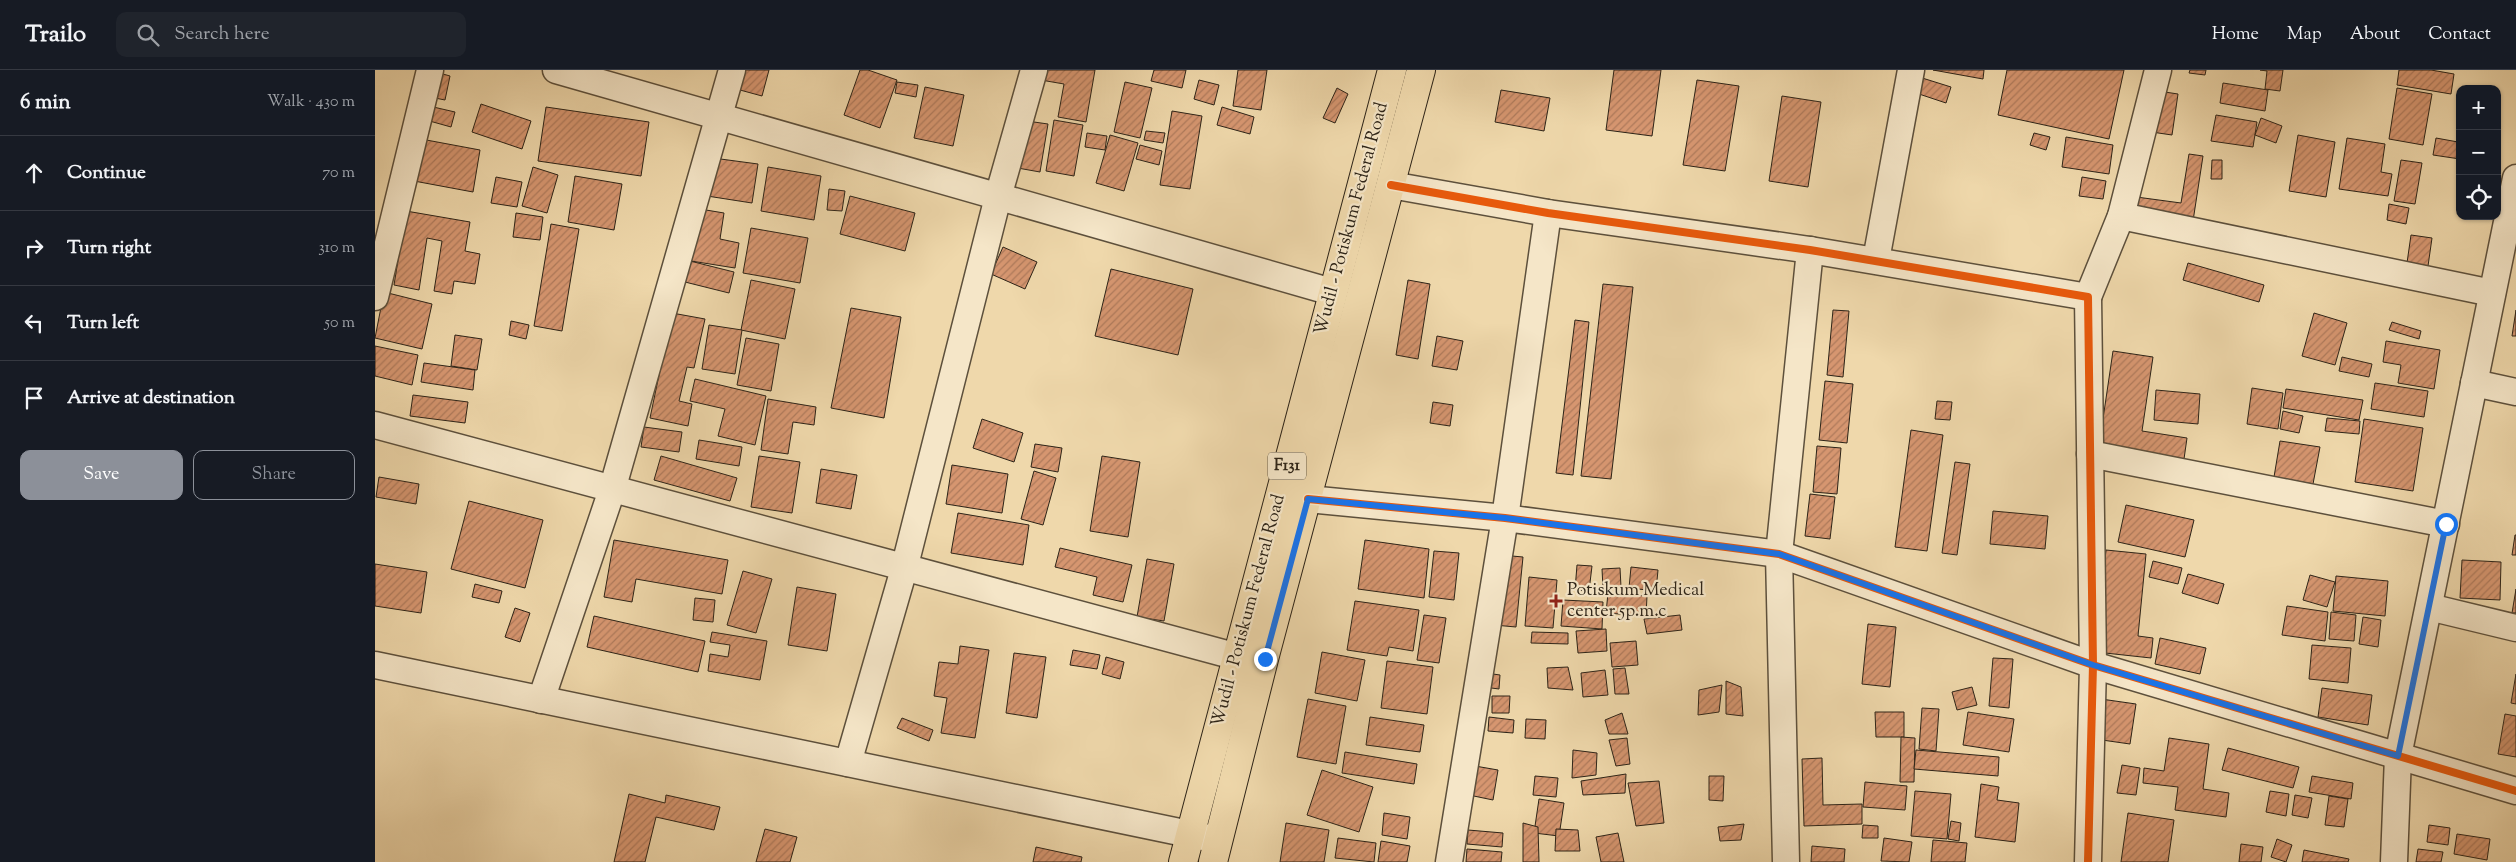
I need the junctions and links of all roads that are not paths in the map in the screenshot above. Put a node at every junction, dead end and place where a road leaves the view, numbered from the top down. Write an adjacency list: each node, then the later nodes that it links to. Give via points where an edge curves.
1 (430, 70): 20 (street)
2 (556, 70): 9 (street)
3 (732, 70): 9 (street)
4 (1034, 70): 12 (street)
5 (1391, 70): 18 (main road, Wudil - Potiskum Federal Road / F131)
6 (1421, 70): 11 (main road, Wudil - Potiskum Federal Road / F131)
7 (1911, 70): 17 (street)
8 (2158, 70): 14 (street)
9 (720, 117): 12 (street); 26 (street)
10 (2516, 178): 15 (street)
11 (1391, 185): 13 (street); 27 (main road, Wudil - Potiskum Federal Road / F131)
12 (998, 197): 18 (street); 31 (street)
13 (1548, 213): 16 (street); 28 (street)
14 (2121, 216): 19 (street); 21 (street)
15 (2512, 223): 19 (street)
16 (1810, 250): 17 (street); 30 (street)
17 (1876, 260): 21 (street)
18 (1332, 292): 34 (main road, Wudil - Potiskum Federal Road / F131)
19 (2492, 294): 22 (street)
20 (375, 297)
21 (2088, 297): 25 (street)
22 (2475, 383): 23 (street); 29 (street)
23 (2516, 392)
24 (375, 425): 26 (street)
25 (2090, 454): 29 (street); 36 (street)
26 (611, 490): 31 (street); 37 (street)
27 (1308, 499): 28 (street); 42 (main road, Wudil - Potiskum Federal Road / F131)
28 (1505, 518): 30 (street); 44 (street)
29 (2446, 524): 32 (street)
30 (1779, 554): 36 (street); 45 (street)
31 (904, 569): 34 (street); 39 (street)
32 (2429, 608): 33 (street); 38 (street)
33 (2516, 628)
34 (1238, 657): 41 (main road, Wudil - Potiskum Federal Road / F131)
35 (375, 665): 37 (street)
36 (2093, 665): 38 (street); 46 (street)
37 (541, 700): 39 (street)
38 (2398, 756): 40 (street); 47 (street)
39 (848, 764): 41 (street)
40 (2516, 791)
41 (1190, 835): 42 (street); 43 (main road, Wudil - Potiskum Federal Road / F131)
42 (1215, 851)
43 (1183, 862)
44 (1449, 862)
45 (1786, 862)
46 (2088, 862)
47 (2394, 862)

